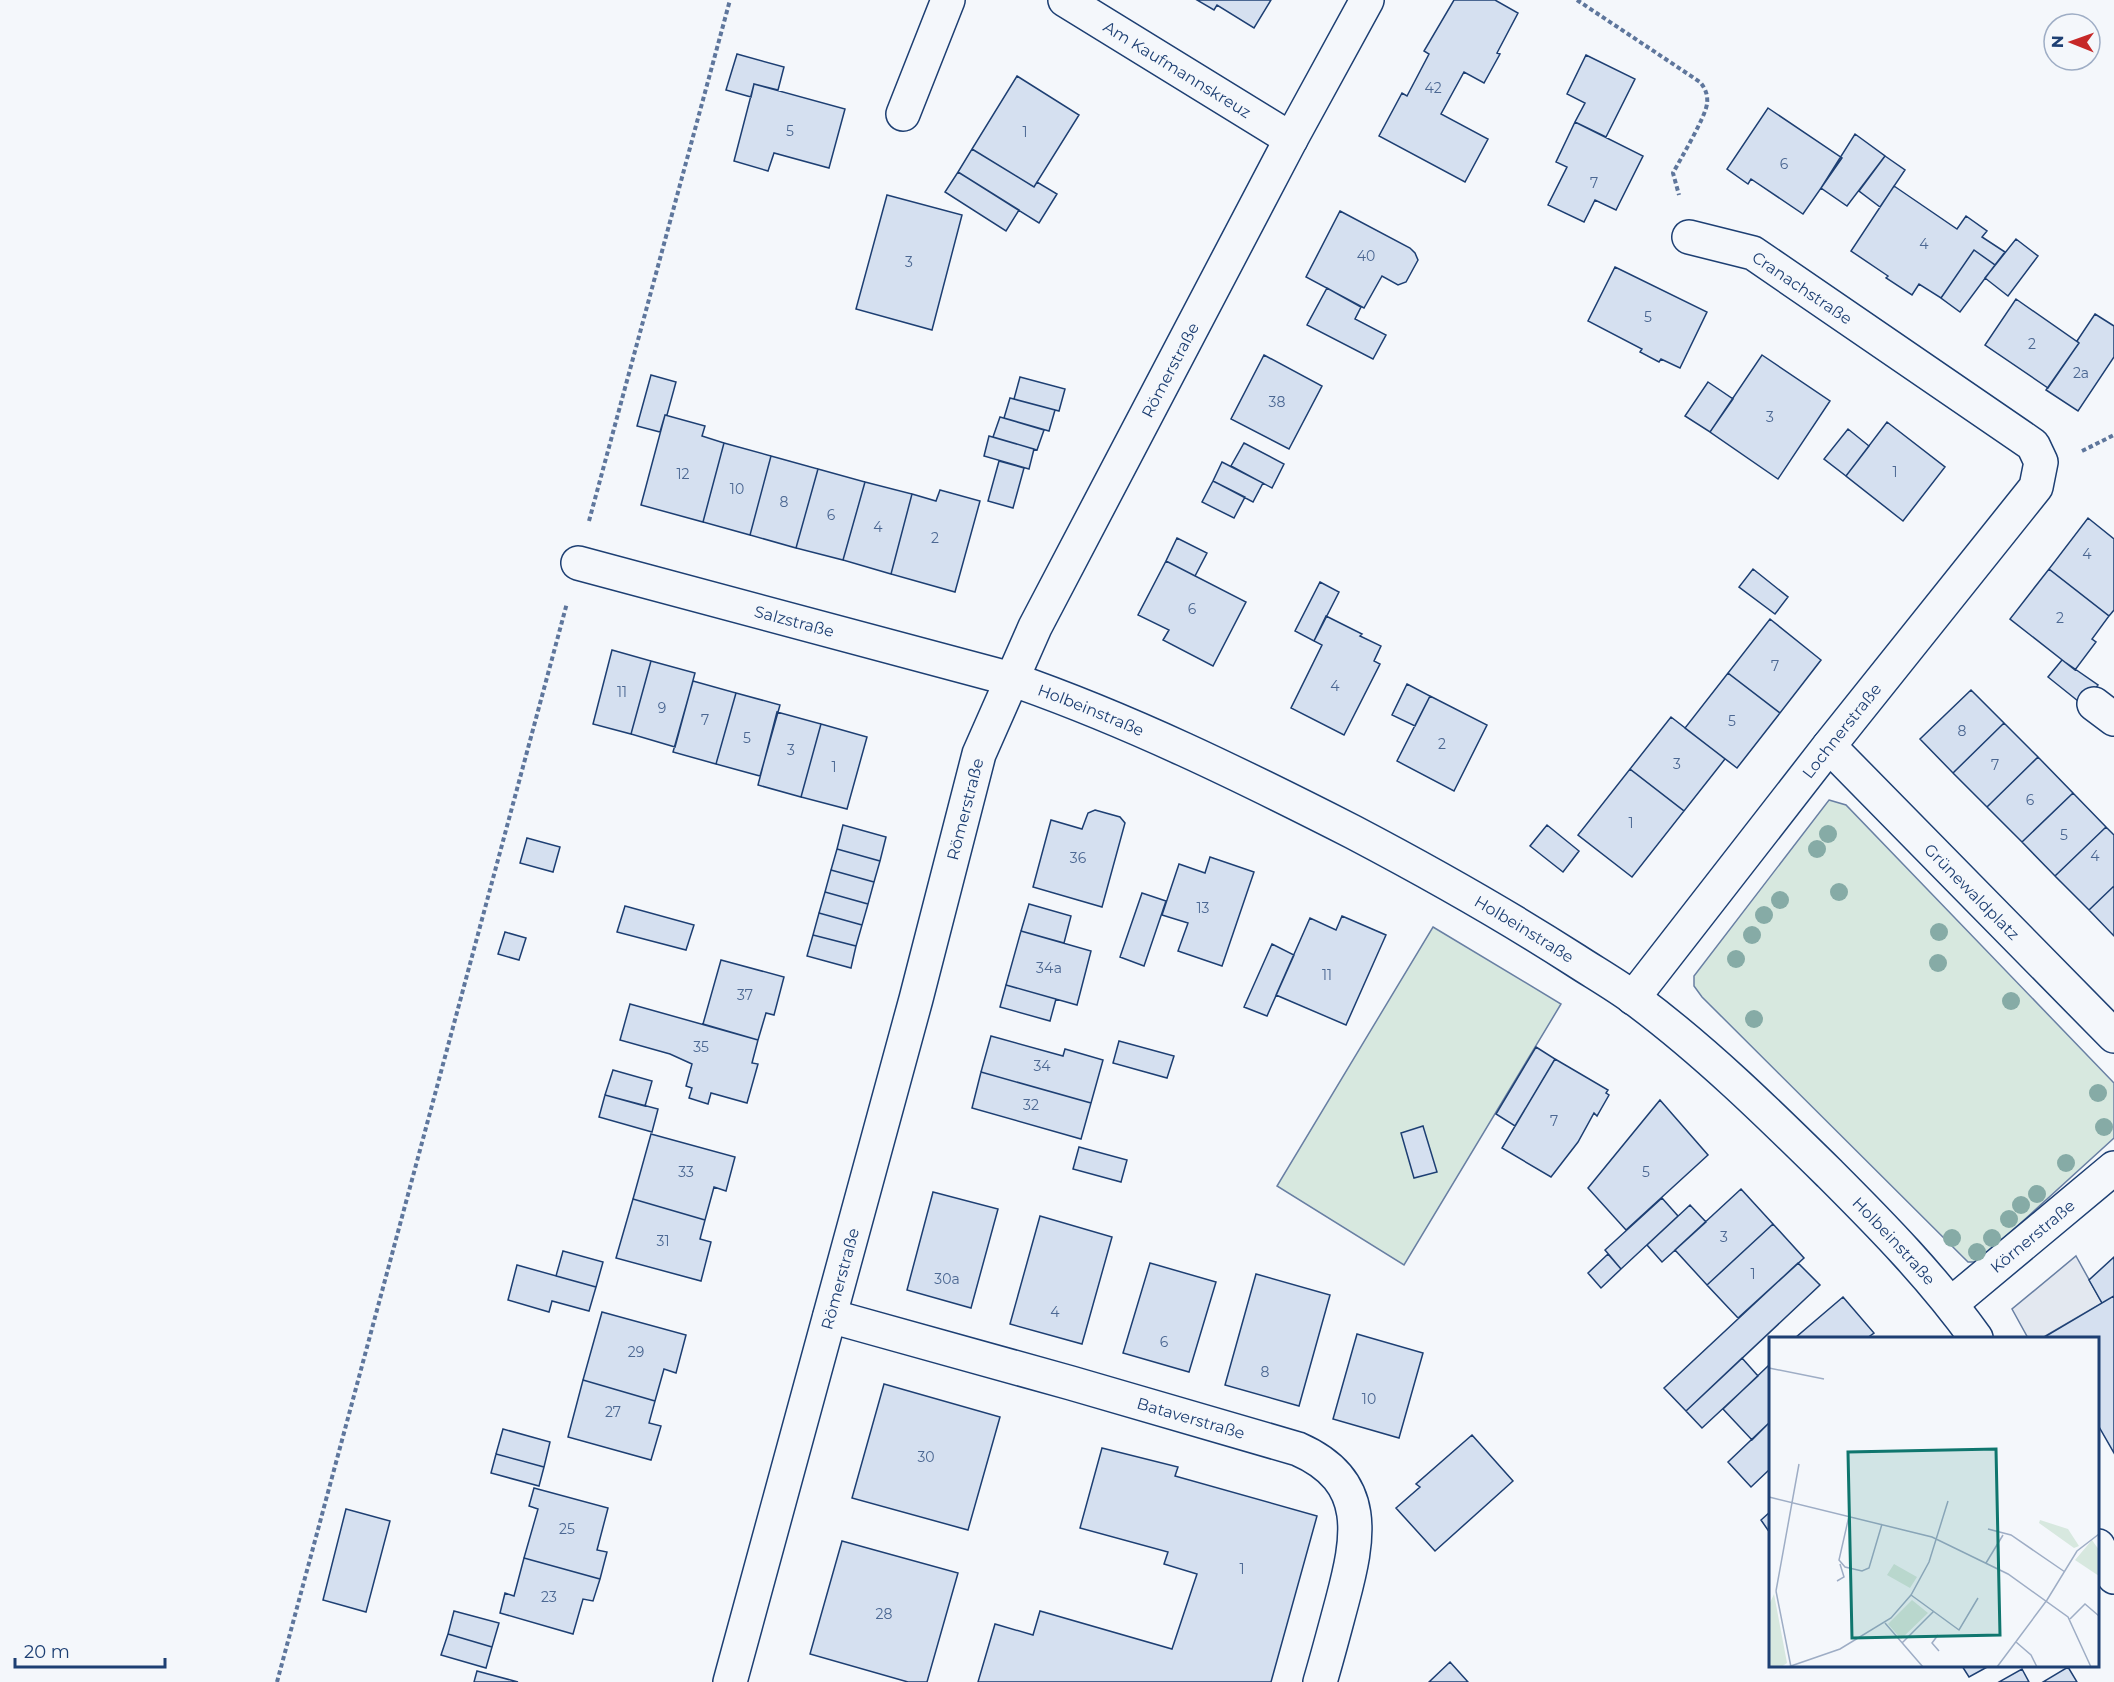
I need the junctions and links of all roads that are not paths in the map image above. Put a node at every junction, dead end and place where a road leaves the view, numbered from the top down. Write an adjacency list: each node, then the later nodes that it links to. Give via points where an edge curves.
1 (948, 0): 4 (street)
2 (1065, 0): 5 (street, Am Kaufmannskreuz)
3 (1367, 0): 5 (street, Römerstraße)
4 (903, 114)
5 (1292, 139): 9 (street, Römerstraße)
6 (1689, 237): 7 (street, Cranachstraße, via 1753,253 2033,445)
7 (2041, 462): 10 (street, Lochnerstraße, via 2036,487)
8 (578, 563): 9 (street, Salzstraße)
9 (1011, 679): 11 (street, Holbeinstraße, via 1130,724 1271,790 1448,882); 15 (street, Römerstraße, via 979,753)
10 (1829, 746): 11 (street, Lochnerstraße); 12 (street, Grünewaldplatz)
11 (1633, 998): 14 (street, Holbeinstraße, via 1693,1045 1779,1124 1892,1236)
12 (2114, 1036)
13 (2114, 1168): 14 (street, Körnerstraße)
14 (1951, 1304): 16 (street, Holbeinstraße)
15 (830, 1316): 19 (street, Römerstraße); 20 (street, Bataverstraße, via 1298,1449 1328,1466 1348,1494 1356,1528 1352,1566)
16 (1975, 1337)
17 (2099, 1550): 18 (street)
18 (2114, 1577)
19 (730, 1682)
20 (1320, 1682)

